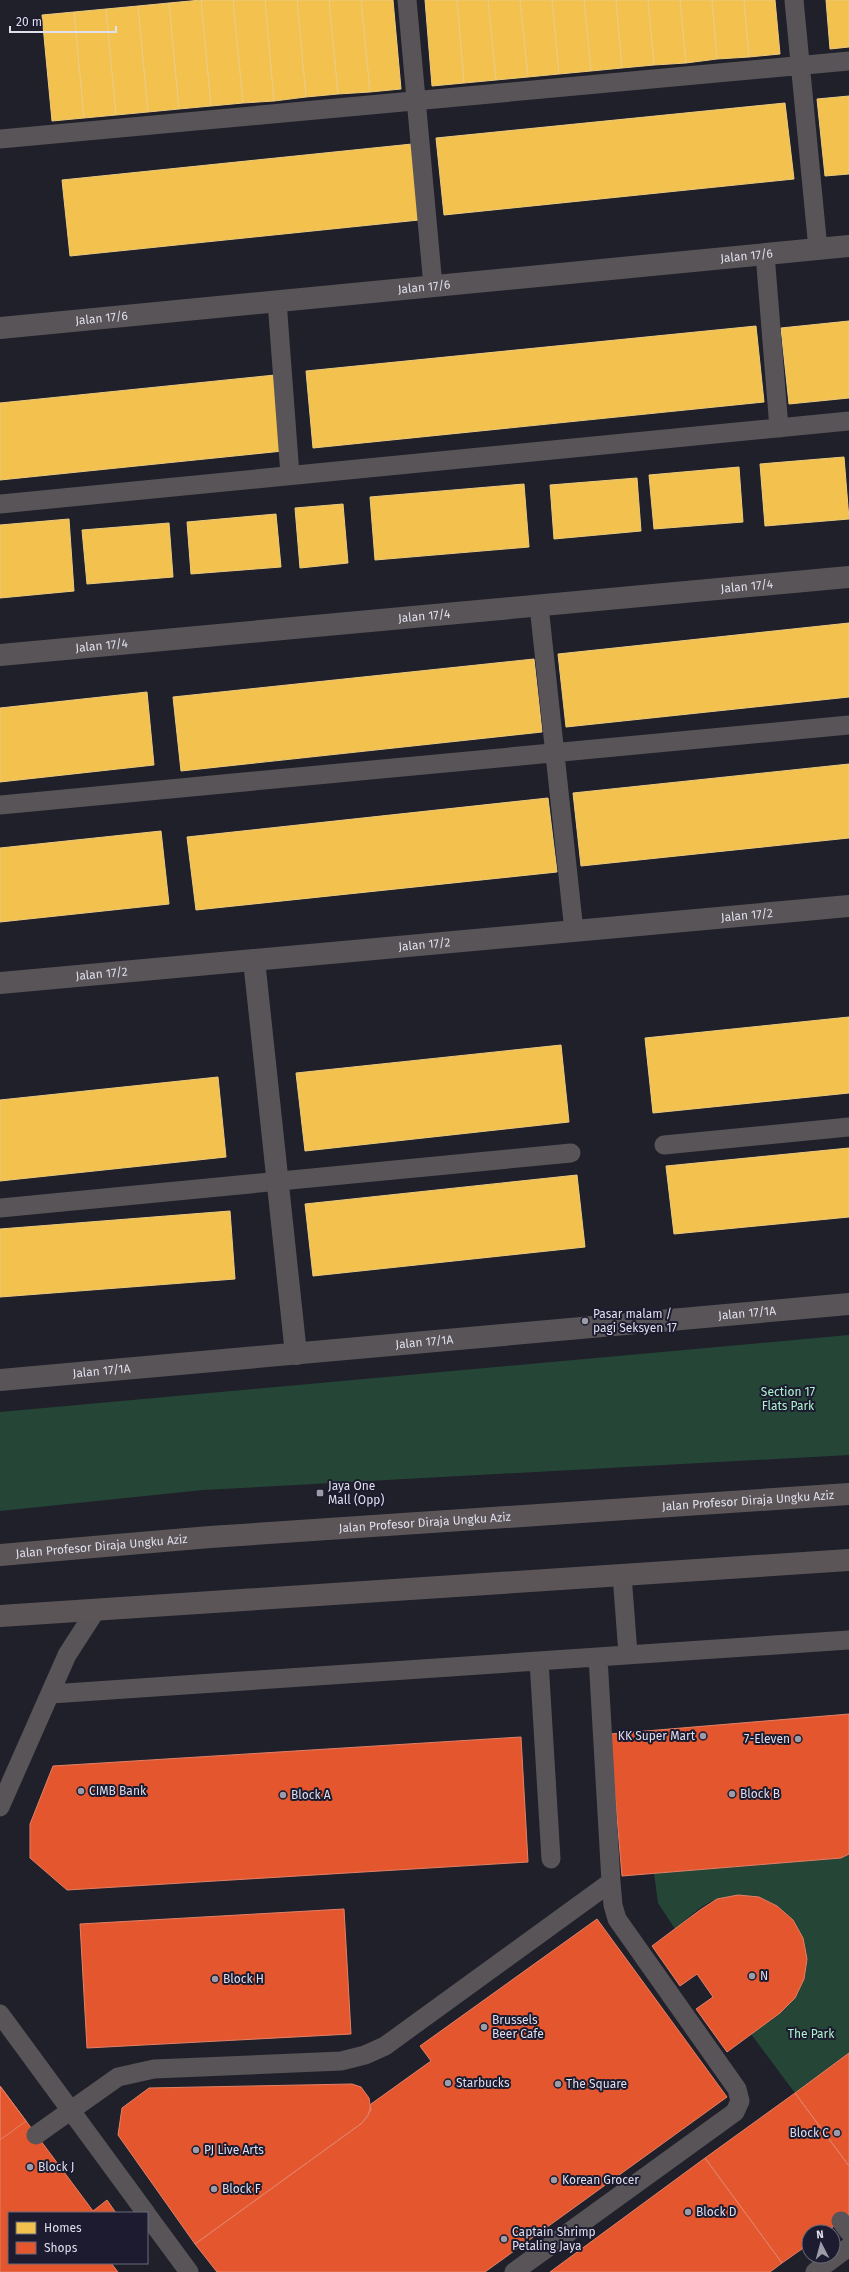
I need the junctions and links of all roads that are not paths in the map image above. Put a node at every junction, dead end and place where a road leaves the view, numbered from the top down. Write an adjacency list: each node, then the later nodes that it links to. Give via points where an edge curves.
1 (406, 0): 5 (lane)
2 (794, 0): 4 (lane)
3 (849, 61): 4 (lane)
4 (800, 66): 5 (lane); 8 (lane)
5 (416, 101): 6 (lane); 10 (lane)
6 (0, 139)
7 (849, 246): 8 (street, Jalan 17/6)
8 (818, 249): 9 (street, Jalan 17/6)
9 (765, 254): 10 (street, Jalan 17/6); 14 (lane)
10 (433, 286): 11 (street, Jalan 17/6)
11 (276, 301): 12 (street, Jalan 17/6); 15 (lane)
12 (0, 328)
13 (849, 421): 14 (lane)
14 (779, 428): 15 (lane)
15 (290, 475): 16 (lane)
16 (0, 504)
17 (849, 577): 18 (street, Jalan 17/4)
18 (539, 606): 19 (street, Jalan 17/4); 21 (lane)
19 (0, 655)
20 (849, 725): 21 (lane)
21 (554, 753): 22 (lane); 24 (lane)
22 (0, 805)
23 (849, 906): 24 (street, Jalan 17/2)
24 (574, 931): 25 (street, Jalan 17/2)
25 (254, 960): 26 (street, Jalan 17/2); 30 (street)
26 (0, 983)
27 (849, 1127): 28 (lane)
28 (664, 1145)
29 (571, 1154): 30 (lane)
30 (278, 1181): 31 (lane); 33 (street)
31 (0, 1208)
32 (849, 1304): 33 (street, Jalan 17/1A)
33 (296, 1354): 34 (street, Jalan 17/1A)
34 (0, 1380)
35 (849, 1494): 36 (main road, Jalan Profesor Diraja Ungku Aziz, via 210,1537)
36 (0, 1555)
37 (849, 1560): 38 (main road)
38 (622, 1575): 39 (main road); 42 (lane)
39 (96, 1610): 40 (main road); 45 (lane, via 67,1655)
40 (0, 1616)
41 (849, 1640): 42 (lane)
42 (628, 1654): 43 (lane)
43 (598, 1656): 44 (lane); 48 (lane)
44 (539, 1661): 45 (lane); 47 (lane)
45 (51, 1694): 46 (lane)
46 (0, 1807)
47 (551, 1858)
48 (611, 1882): 50 (lane, via 393,2040 365,2055 341,2061 154,2069 118,2077); 56 (lane, via 617,1919 737,2089 740,2101 735,2112)
49 (0, 2014): 50 (lane)
50 (70, 2110): 51 (lane); 52 (lane)
51 (36, 2134)
52 (145, 2212)
53 (148, 2217): 55 (lane)
54 (849, 2247): 57 (lane)
55 (189, 2272)
56 (514, 2272)
57 (815, 2272)

